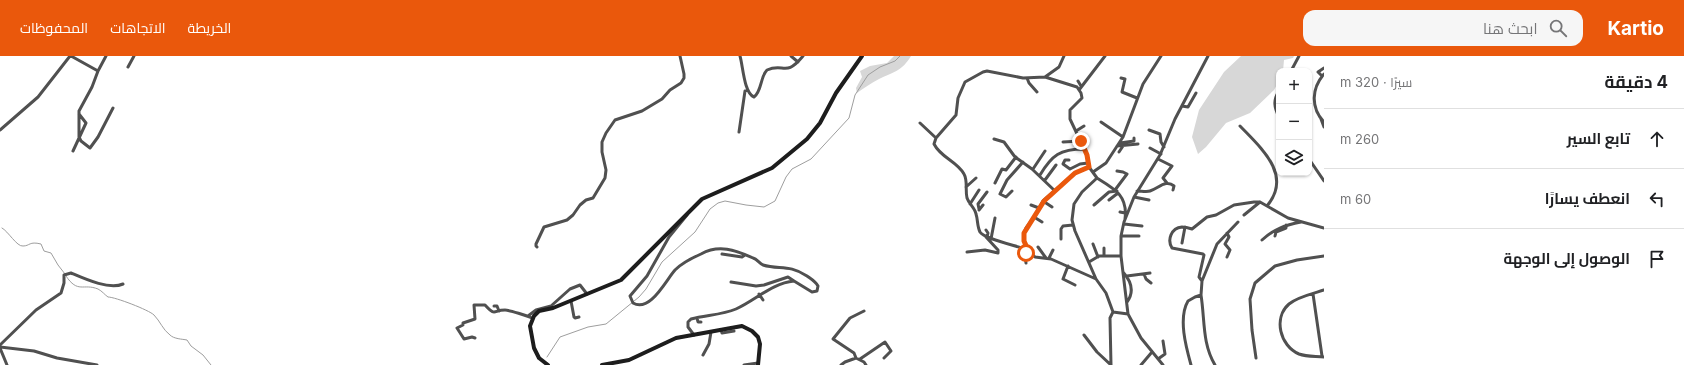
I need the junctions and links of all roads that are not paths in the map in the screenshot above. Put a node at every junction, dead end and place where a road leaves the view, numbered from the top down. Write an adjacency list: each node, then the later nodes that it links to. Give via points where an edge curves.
1 (70, 56): 18 (street); 41 (street, via 38,97)
2 (106, 56): 18 (street)
3 (134, 56): 15 (street)
4 (680, 56): 127 (street, via 684,68 683,81 642,111 615,120 602,140 605,178 595,195 580,205 567,220 544,228)
5 (740, 56): 25 (street)
6 (791, 56): 14 (street)
7 (803, 56): 14 (street)
8 (862, 56): 99 (main road, via 807,139 772,168 702,199)
9 (1064, 56): 20 (street, via 1058,67)
10 (1105, 56): 24 (street)
11 (1161, 56): 29 (street)
12 (1208, 56): 30 (street)
13 (1298, 56): 16 (street)
14 (798, 62): 25 (street, via 786,69 767,70 762,76 756,96 752,96)
15 (128, 67)
16 (1292, 68)
17 (1324, 68): 19 (street, via 1318,72)
18 (98, 71): 33 (street)
19 (1323, 75): 34 (street, via 1314,92 1315,106)
20 (1045, 77): 21 (street); 24 (street)
21 (1027, 78): 26 (street); 46 (street, via 986,71 968,80 961,88 956,115)
22 (1120, 78): 29 (street, via 1125,79 1122,92)
23 (1078, 81): 24 (street)
24 (1080, 88): 43 (street, via 1082,98 1072,107 1070,113)
25 (748, 90): 44 (street)
26 (1037, 92)
27 (1196, 92): 30 (street, via 1188,107)
28 (1276, 97): 32 (street)
29 (1137, 98): 45 (street)
30 (1182, 106): 55 (street)
31 (112, 108): 48 (street, via 92,147 86,146)
32 (1276, 109)
33 (79, 114): 48 (street); 48 (street, via 86,123)
34 (1320, 118): 36 (street); 40 (street)
35 (1101, 122): 45 (street)
36 (1324, 122)
37 (920, 123): 46 (street)
38 (1084, 126): 43 (street)
39 (1240, 126): 96 (street, via 1267,155 1275,171 1276,191)
40 (1324, 127)
41 (0, 130)
42 (1149, 130): 55 (street, via 1160,134)
43 (1076, 131): 50 (street)
44 (739, 132)
45 (1123, 137): 53 (street)
46 (936, 138): 79 (street, via 934,144 938,151 966,176)
47 (1134, 138): 53 (street, via 1134,141)
48 (80, 139): 58 (street)
49 (994, 139): 62 (street, via 1004,142)
50 (1081, 141): 51 (street); 57 (street)
51 (1063, 142)
52 (1138, 144): 54 (street)
53 (1118, 145): 54 (street); 71 (street, via 1106,163)
54 (1123, 146): 60 (street)
55 (1164, 147): 61 (street)
56 (1150, 148): 61 (street)
57 (1084, 149): 68 (street); 72 (street, via 1057,154)
58 (73, 151)
59 (1045, 151): 69 (street)
60 (1119, 152)
61 (1161, 154): 63 (street)
62 (1016, 158): 65 (street); 78 (street, via 1006,170 1002,169)
63 (1158, 159): 77 (street, via 1172,166 1163,178); 82 (street)
64 (1069, 160): 68 (street, via 1065,160 1063,164 1070,169 1080,164)
65 (1023, 162): 69 (street); 81 (street, via 1007,180 1000,194 1006,197)
66 (1312, 163): 76 (street)
67 (1056, 165): 75 (street)
68 (1088, 165): 71 (street); 84 (street, via 1060,184)
69 (1033, 170): 72 (street)
70 (1116, 171): 85 (street, via 1126,174)
71 (1093, 172): 74 (street)
72 (1040, 175): 75 (street)
73 (976, 178): 79 (street)
74 (1097, 178): 85 (street); 111 (street, via 1074,204)
75 (1045, 180): 84 (street)
76 (1324, 180)
77 (1167, 183): 82 (street, via 1149,192); 83 (street, via 1173,184)
78 (995, 184)
79 (966, 187): 92 (street)
80 (979, 190): 92 (street)
81 (1012, 190)
82 (1137, 190): 87 (street)
83 (1173, 190)
84 (1055, 191): 90 (street)
85 (1117, 191): 88 (street); 95 (street, via 1109,192); 103 (street, via 1124,203)
86 (988, 192): 100 (street, via 978,204)
87 (1134, 197): 89 (street); 110 (street)
88 (1109, 200)
89 (1149, 200)
90 (1044, 201): 97 (street); 98 (street)
91 (1260, 202): 96 (street); 104 (street); 114 (street, via 1234,205 1207,217 1195,227)
92 (970, 204): 102 (street)
93 (983, 204): 100 (street)
94 (1031, 205): 98 (street)
95 (1094, 205)
96 (1267, 206): 109 (street, via 1284,216)
97 (1052, 207)
98 (1039, 208): 105 (street)
99 (690, 210): 134 (street, via 669,238 647,276 630,296 632,302 638,305 646,303 678,268 709,250 726,248); 156 (main road, via 628,274 617,282)
100 (979, 210): 102 (street)
101 (1120, 212): 103 (street)
102 (976, 213): 121 (street, via 980,233)
103 (1125, 213): 110 (street)
104 (1244, 215)
105 (1034, 217): 107 (street); 130 (street, via 1024,233)
106 (995, 218): 122 (street)
107 (1042, 222)
108 (1238, 222): 117 (street)
109 (1302, 222): 112 (street); 115 (street)
110 (1124, 223): 113 (street); 118 (street)
111 (1073, 225): 123 (street, via 1063,226); 142 (street)
112 (1286, 225): 120 (street, via 1286,228 1276,232); 124 (street, via 1272,231)
113 (1142, 226)
114 (1185, 227): 125 (street); 150 (street, via 1173,231 1170,237 1171,245 1174,249 1203,254 1199,277)
115 (1324, 228)
116 (986, 230): 121 (street)
117 (1227, 233): 139 (street, via 1229,237 1225,244 1230,250); 150 (street, via 1212,251)
118 (1121, 236): 119 (street); 136 (street)
119 (1140, 236)
120 (1275, 236)
121 (986, 237): 122 (street); 132 (street, via 998,253 985,250)
122 (991, 239): 130 (street)
123 (1061, 239)
124 (1262, 240)
125 (1182, 243)
126 (1093, 244): 138 (street)
127 (537, 247)
128 (1038, 247): 140 (street)
129 (1104, 248): 135 (street)
130 (1028, 250): 140 (street, via 1038,258); 141 (street)
131 (1053, 250): 140 (street)
132 (967, 252)
133 (722, 254): 134 (street, via 742,257)
134 (745, 255): 149 (street, via 755,258 762,264 794,269 815,282 818,288 812,292)
135 (1104, 255): 136 (street); 138 (street)
136 (1121, 256): 144 (street)
137 (1324, 256): 185 (street, via 1279,265 1255,283 1250,298)
138 (1098, 257): 142 (street)
139 (1227, 257)
140 (1048, 258): 143 (street)
141 (1026, 262)
142 (1089, 262): 148 (street)
143 (1068, 266): 148 (street); 154 (street, via 1063,278)
144 (1123, 272): 147 (street); 162 (street)
145 (1144, 274): 146 (street); 147 (street); 152 (street)
146 (1150, 274)
147 (1127, 276): 162 (street, via 1132,289)
148 (1096, 279): 166 (street, via 1106,293)
149 (794, 281): 151 (street, via 788,277 756,286); 157 (street, via 785,282)
150 (1202, 281): 159 (street)
151 (731, 282)
152 (1151, 283)
153 (123, 284): 179 (street, via 109,286 67,273 64,275 62,293 36,310)
154 (1075, 285)
155 (1324, 290): 158 (street)
156 (587, 294): 161 (main road); 168 (street, via 580,284 570,289 551,306 536,310)
157 (759, 294): 160 (street); 170 (street, via 735,309)
158 (1313, 294): 182 (street); 182 (street, via 1288,305 1281,317 1280,330 1292,350 1305,355)
159 (1201, 295): 199 (street, via 1188,301 1184,319 1185,344); 200 (street, via 1207,349)
160 (763, 300)
161 (570, 301): 168 (main road); 169 (street, via 574,317)
162 (1128, 302): 167 (street)
163 (494, 306): 164 (street, via 497,306)
164 (499, 311): 168 (street); 177 (street, via 495,313 485,305 474,305 475,319 457,328 464,339)
165 (864, 311): 183 (street, via 850,318 833,339 854,353)
166 (1113, 312): 167 (street); 196 (street, via 1110,318)
167 (1128, 314): 180 (street)
168 (530, 317): 192 (main road, via 534,348 539,358)
169 (579, 317)
170 (697, 318): 171 (street, via 698,322); 175 (street, via 691,319 687,324)
171 (701, 322)
172 (721, 330): 173 (street, via 722,333); 174 (main road); 188 (main road, via 742,326 752,330 759,341)
173 (734, 331)
174 (711, 332): 175 (main road); 181 (street, via 709,344)
175 (694, 335): 193 (main road, via 676,338 628,360)
176 (1084, 335): 196 (street)
177 (475, 338)
178 (1163, 340): 187 (street, via 1165,354)
179 (0, 347): 190 (street); 191 (street, via 34,351)
180 (1152, 352): 187 (street); 197 (street)
181 (703, 355)
182 (1323, 356)
183 (856, 358): 186 (street); 195 (street)
184 (884, 358): 186 (street, via 891,351 885,342)
185 (1256, 358)
186 (860, 360): 189 (street)
187 (1158, 360): 198 (street)
188 (758, 364): 194 (street)
189 (864, 364)
190 (7, 365)
191 (97, 365)
192 (548, 365)
193 (602, 365)
194 (744, 365)
195 (841, 365)
196 (1111, 365)
197 (1141, 365)
198 (1162, 365)
199 (1191, 365)
200 (1215, 365)

